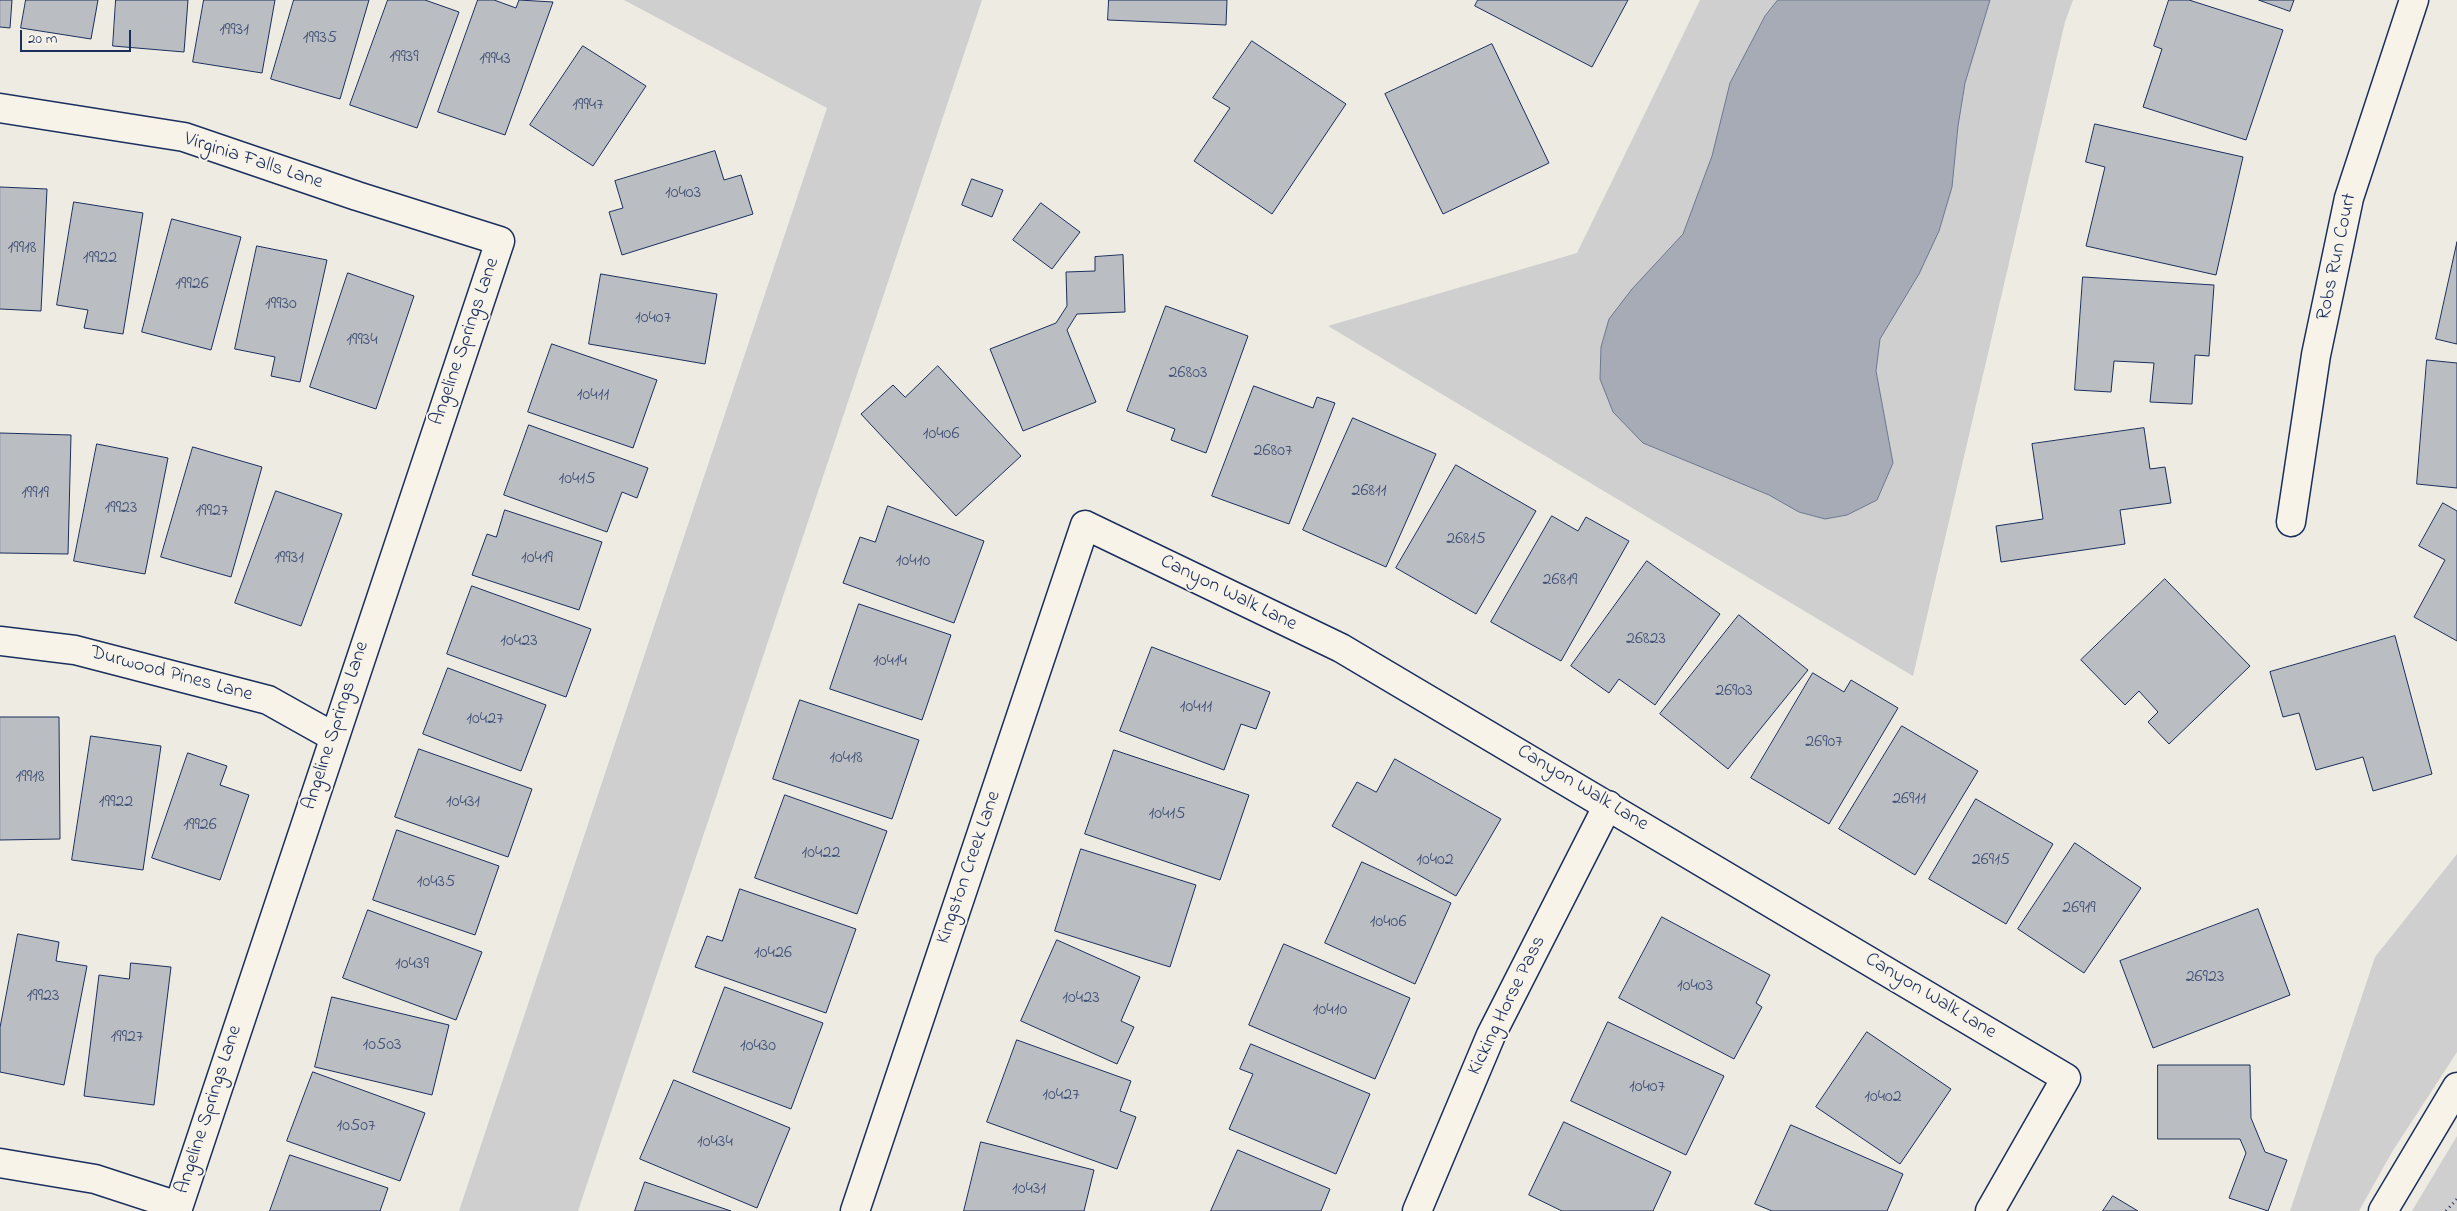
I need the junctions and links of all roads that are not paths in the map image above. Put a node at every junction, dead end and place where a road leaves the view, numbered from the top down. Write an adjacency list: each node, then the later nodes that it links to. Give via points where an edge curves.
1 (2414, 0): 4 (street, Robs Run Court, via 2349,198 2316,355)
2 (0, 108): 3 (street, Virginia Falls Lane, via 184,137)
3 (500, 241): 7 (street, Angeline Springs Lane)
4 (2291, 522)
5 (1084, 525): 8 (street, Canyon Walk Lane, via 1342,648); 12 (street, Kingston Creek Lane)
6 (0, 641): 7 (street, Durwood Pines Lane, via 74,650 268,700)
7 (334, 737): 11 (street, Angeline Springs Lane)
8 (1608, 805): 13 (street, Kicking Horse Pass, via 1491,1035); 14 (street, Canyon Walk Lane, via 2066,1078)
9 (2457, 1087): 15 (street)
10 (0, 1163): 11 (street, via 95,1179)
11 (178, 1209)
12 (855, 1211)
13 (1416, 1211)
14 (1990, 1211)
15 (2383, 1211)

